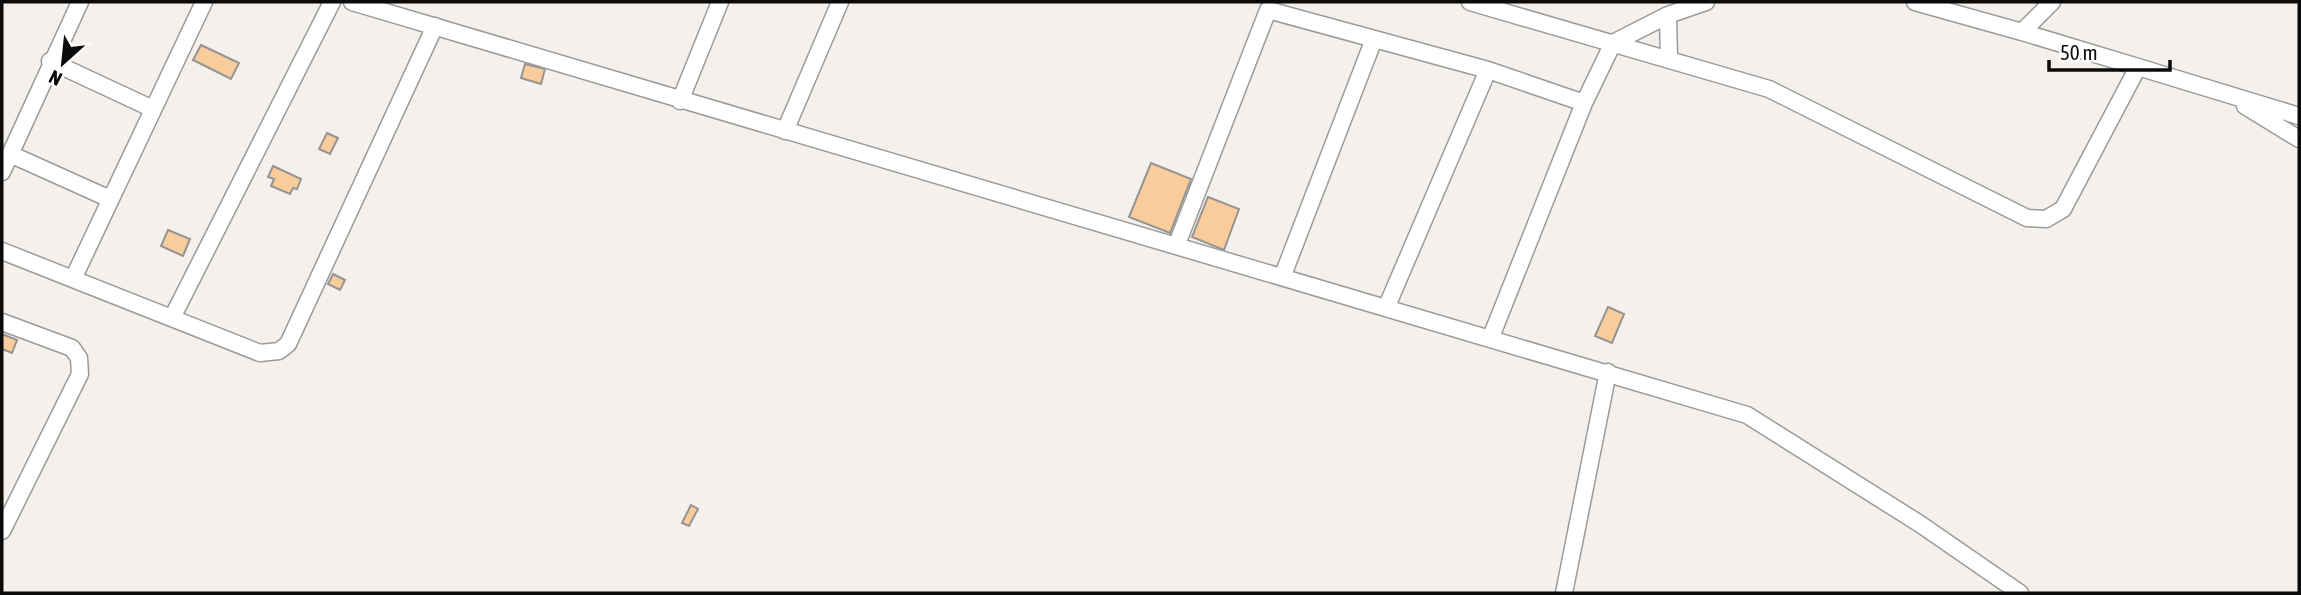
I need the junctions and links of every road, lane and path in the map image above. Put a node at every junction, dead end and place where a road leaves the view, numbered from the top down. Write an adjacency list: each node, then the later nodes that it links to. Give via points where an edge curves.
1 (80, 2): 18 (street)
2 (204, 2): 24 (street)
3 (332, 2): 36 (street)
4 (352, 2): 13 (street)
5 (720, 2): 22 (street)
6 (840, 2): 26 (street)
7 (1470, 2): 16 (street)
8 (1706, 2): 12 (street)
9 (1915, 2): 14 (street)
10 (2052, 2): 14 (street)
11 (1269, 6): 15 (street); 31 (street)
12 (1668, 15): 16 (street); 17 (street)
13 (435, 26): 22 (street); 36 (street, via 288,344 279,351 260,353)
14 (2022, 32): 19 (street)
15 (1374, 39): 20 (street); 33 (street)
16 (1613, 43): 17 (street); 23 (street)
17 (1669, 58): 19 (street, via 1769,89 2027,218 2046,219 2063,209)
18 (50, 61): 24 (street); 28 (street)
19 (2138, 67): 21 (street)
20 (1488, 70): 23 (street); 35 (street)
21 (2226, 95): 25 (street); 27 (street)
22 (680, 101): 26 (street)
23 (1584, 103): 38 (street)
24 (153, 109): 30 (street)
25 (2299, 116)
26 (785, 131): 31 (street)
27 (2299, 139)
28 (10, 154): 29 (street); 30 (street)
29 (2, 172)
30 (110, 199): 34 (street)
31 (1177, 244): 33 (street)
32 (2, 251): 34 (street)
33 (1283, 275): 35 (street)
34 (73, 279): 36 (street)
35 (1387, 306): 38 (street)
36 (172, 318)
37 (2, 322): 40 (street, via 72,348 79,358 80,374)
38 (1491, 338): 39 (street)
39 (1608, 372): 41 (street); 42 (street, via 1747,415)
40 (2, 531)
41 (1564, 593)
42 (2020, 593)

